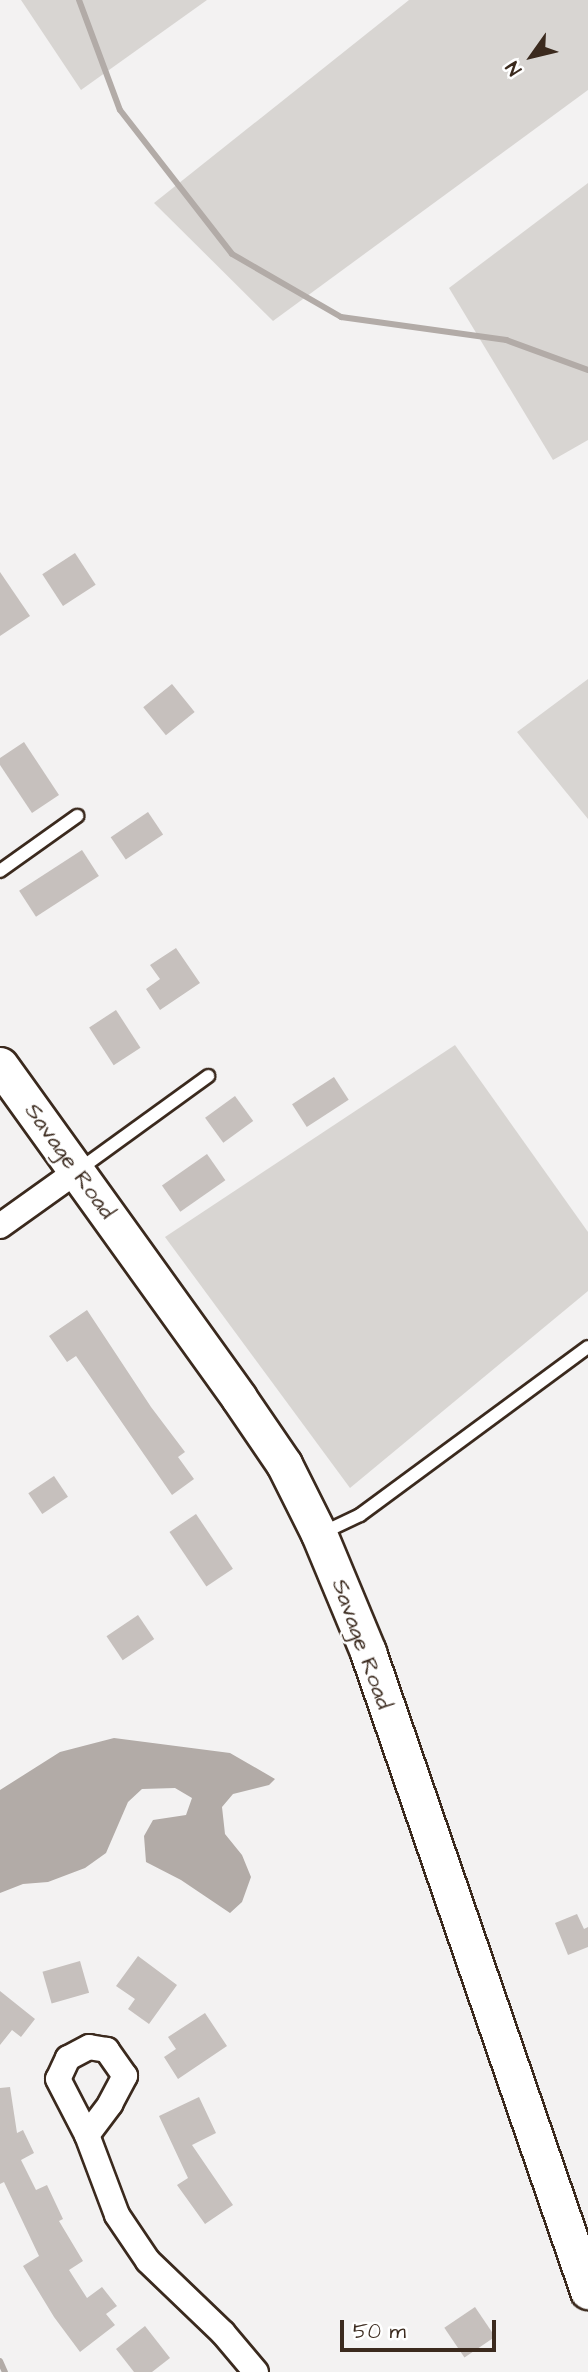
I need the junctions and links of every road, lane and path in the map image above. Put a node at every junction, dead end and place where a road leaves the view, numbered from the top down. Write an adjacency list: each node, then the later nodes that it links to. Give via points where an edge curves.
1 (77, 816): 2 (lane)
2 (0, 871)
3 (0, 1065): 5 (street, Savage Road)
4 (208, 1076): 5 (lane)
5 (77, 1171): 6 (street); 8 (street, Savage Road, via 284,1464)
6 (0, 1226)
7 (588, 1347): 8 (lane, via 360,1515)
8 (320, 1535): 10 (street, Savage Road, via 368,1652)
9 (87, 2134): 11 (street, via 117,2216 148,2260)
10 (586, 2280)
11 (256, 2372)

